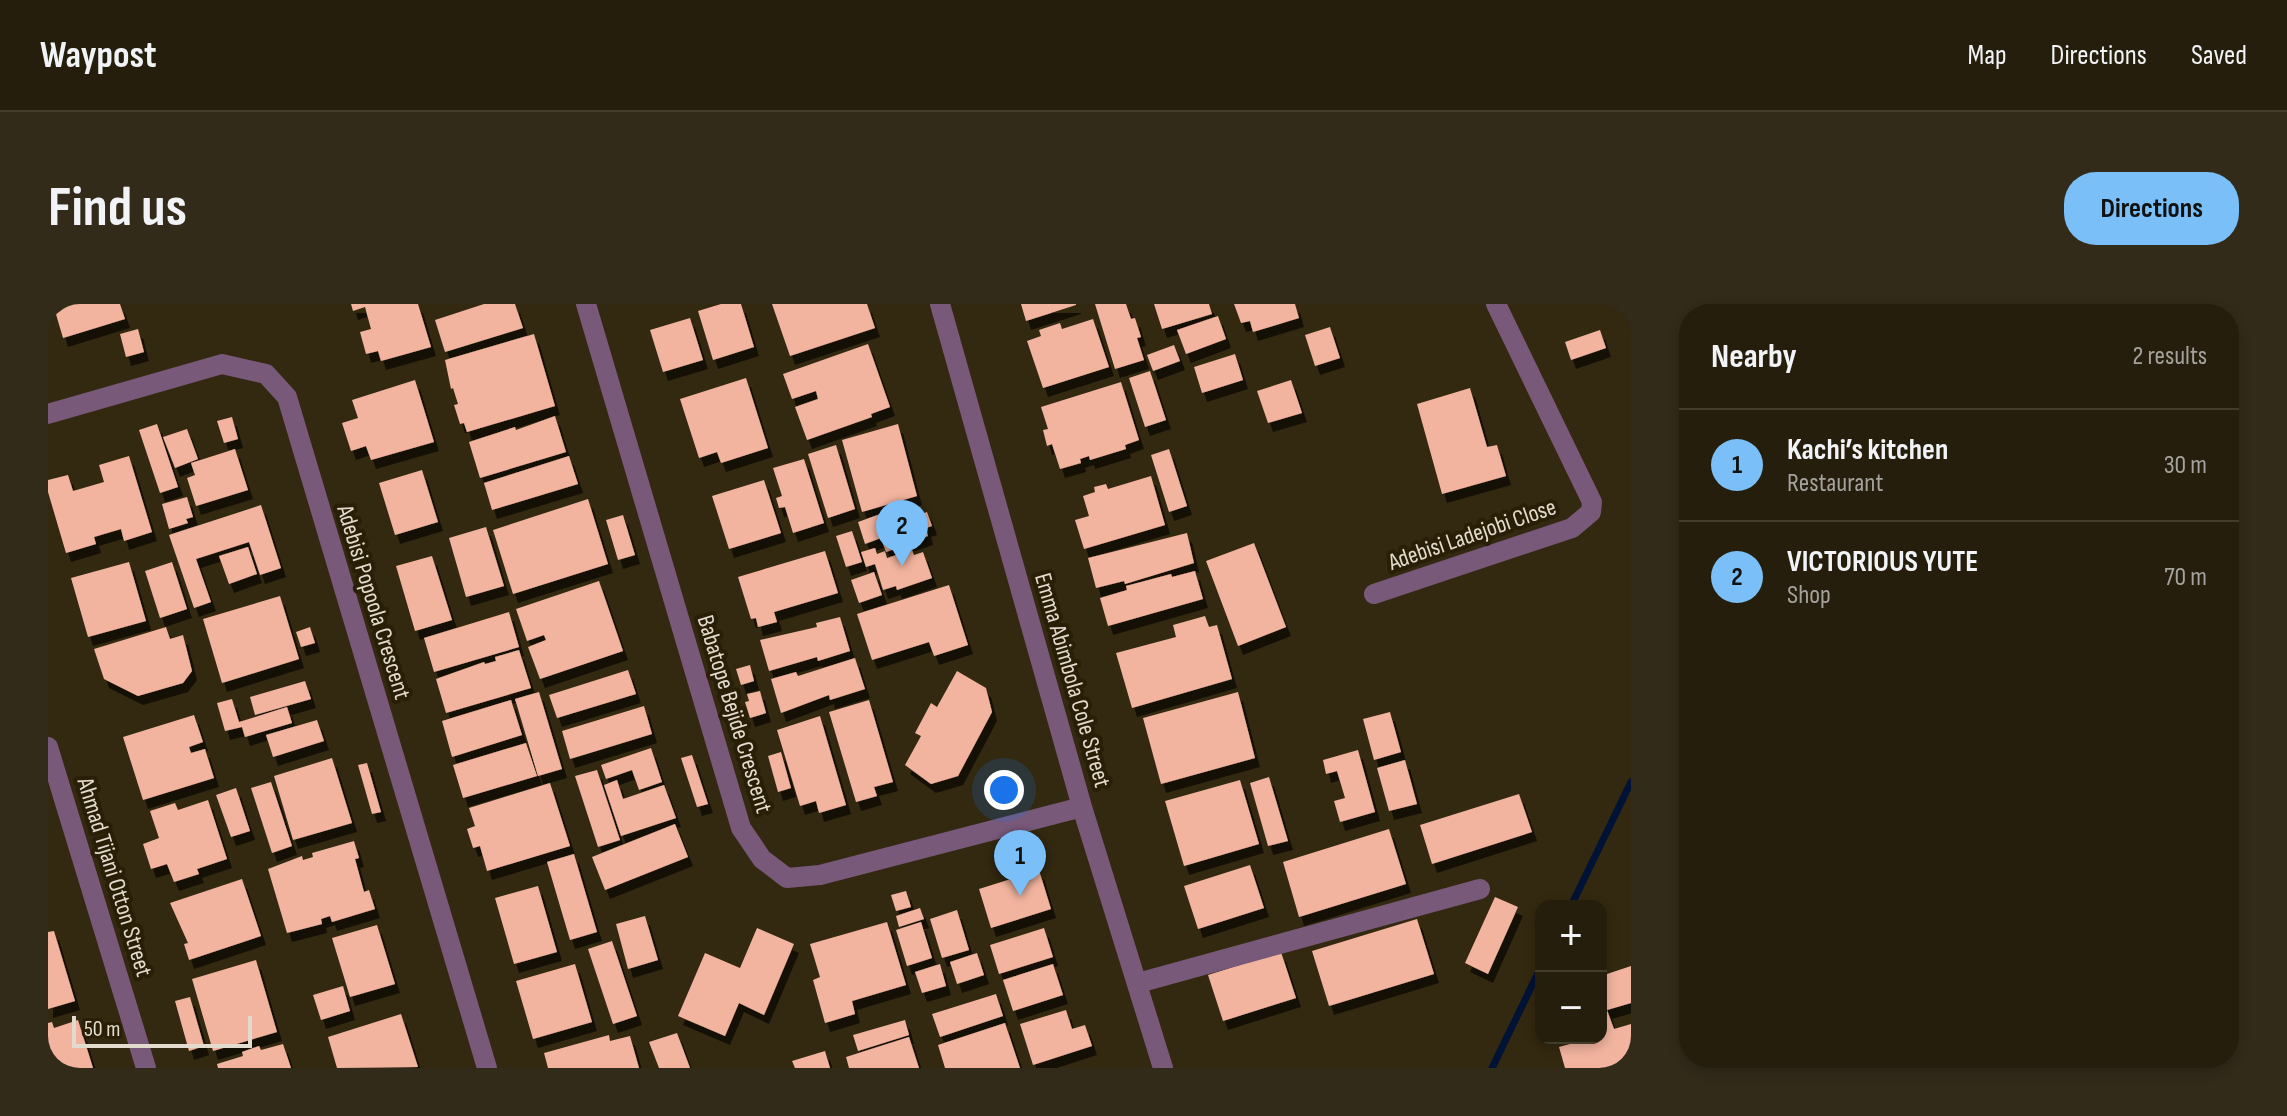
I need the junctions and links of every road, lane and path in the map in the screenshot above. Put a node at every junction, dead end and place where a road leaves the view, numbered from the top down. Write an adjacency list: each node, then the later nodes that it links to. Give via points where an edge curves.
1 (586, 304): 7 (street, Babatope Bejide Crescent, via 741,828 762,859 787,878 820,875)
2 (940, 304): 7 (street, Emma Abimbola Cole Street)
3 (1496, 304): 5 (street, Adebisi Ladejobi Close, via 1592,502 1591,512 1572,528)
4 (48, 414): 11 (street, Adebisi Popoola Crescent, via 222,364 266,374 287,397)
5 (1374, 594)
6 (48, 747): 10 (street, Ahmad Tijani Otton Street)
7 (1082, 807): 9 (street, Emma Abimbola Cole Street)
8 (1480, 889): 9 (street)
9 (1138, 983): 12 (street, Emma Abimbola Cole Street)
10 (146, 1068)
11 (487, 1068)
12 (1163, 1068)

